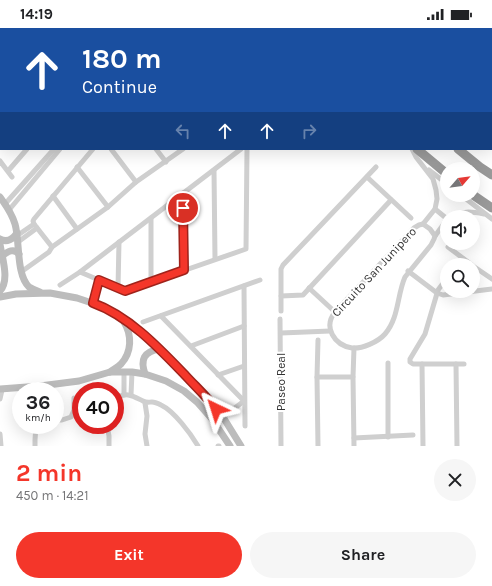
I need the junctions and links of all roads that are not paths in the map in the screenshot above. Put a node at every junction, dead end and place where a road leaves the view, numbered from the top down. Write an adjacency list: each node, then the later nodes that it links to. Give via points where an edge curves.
1 (26, 150): 20 (street)
2 (53, 150): 32 (street)
3 (59, 150): 32 (street)
4 (92, 150): 16 (street)
5 (112, 150): 25 (street)
6 (157, 150): 14 (street)
7 (182, 150): 14 (street)
8 (240, 150): 19 (street)
9 (247, 150): 54 (street, via 246,249)
10 (412, 150): 15 (street)
11 (417, 150): 18 (highway)
12 (459, 150): 21 (highway)
13 (0, 161): 20 (street)
14 (166, 162): 25 (street)
15 (424, 166): 24 (street); 34 (street, via 433,179 436,190)
16 (77, 167): 27 (street); 33 (street)
17 (376, 167): 22 (street)
18 (440, 168)
19 (214, 170): 26 (street); 54 (street)
20 (8, 172): 23 (street)
21 (492, 175)
22 (367, 176): 29 (street); 73 (street, via 283,265)
23 (12, 177)
24 (440, 179)
25 (136, 182): 33 (street)
26 (183, 193): 37 (street); 55 (street)
27 (53, 196): 41 (street, via 34,219); 42 (street)
28 (0, 197): 32 (street)
29 (391, 200): 38 (street); 68 (street)
30 (480, 201): 35 (highway)
31 (473, 202): 35 (street)
32 (7, 207): 45 (street, via 15,223)
33 (108, 207): 42 (street)
34 (435, 209): 36 (street); 40 (street, Circuito San Junipero)
35 (489, 211): 39 (street)
36 (440, 212)
37 (151, 218): 47 (street); 63 (street)
38 (411, 218)
39 (492, 219)
40 (423, 224): 44 (street); 77 (street, Circuito San Junipero, via 414,228)
41 (36, 226): 45 (street); 49 (street)
42 (77, 229): 49 (street)
43 (440, 229): 44 (street, Circuito San Junipero)
44 (435, 236): 59 (street, Circuito San Junipero, via 432,245)
45 (18, 237): 46 (street, via 3,241); 51 (street)
46 (0, 239)
47 (119, 242): 58 (street); 67 (street)
48 (0, 244): 52 (street)
49 (52, 246): 57 (street, via 48,252)
50 (452, 250): 53 (street)
51 (20, 254): 52 (street, via 13,250); 57 (street)
52 (2, 256): 70 (street, via 5,277)
53 (463, 258)
54 (215, 259): 55 (street)
55 (184, 270): 63 (street)
56 (480, 270): 60 (street)
57 (21, 272): 71 (street, via 30,288)
58 (80, 272): 61 (street); 64 (street)
59 (408, 272): 72 (street); 87 (street, Circuito San Junipero, via 392,324 372,343)
60 (492, 279)
61 (99, 280): 67 (street); 75 (street)
62 (260, 280): 65 (street)
63 (151, 282): 67 (street, via 125,291)
64 (60, 285)
65 (244, 286): 78 (street); 82 (street)
66 (440, 286): 72 (street)
67 (118, 288)
68 (309, 288): 73 (street, via 301,296); 77 (street)
69 (492, 289): 72 (street, via 445,295)
70 (0, 290)
71 (40, 293): 74 (street); 75 (street, via 78,298)
72 (437, 293): 90 (street, via 425,334 410,359 413,364)
73 (281, 296): 76 (street)
74 (0, 297)
75 (93, 303): 79 (street)
76 (281, 310)
77 (334, 312): 83 (street, Circuito San Junipero, via 330,318)
78 (161, 316): 81 (street); 86 (street)
79 (122, 318): 88 (street); 94 (street, via 128,329 128,354 121,364)
80 (280, 319): 84 (street, Paseo Real)
81 (143, 322)
82 (244, 326): 86 (street); 93 (street)
83 (330, 332): 84 (street); 87 (street, Circuito San Junipero, via 345,346)
84 (281, 333): 124 (street, Paseo Real)
85 (318, 340): 99 (street)
86 (191, 346): 98 (street)
87 (354, 348): 100 (street)
88 (159, 349): 97 (street, via 144,356 142,365); 108 (street)
89 (388, 363): 114 (street)
90 (422, 364): 91 (street); 127 (street)
91 (456, 364): 92 (street); 128 (street)
92 (464, 364)
93 (244, 366): 98 (street); 106 (street)
94 (110, 372): 95 (street); 102 (street, via 79,381)
95 (124, 372): 96 (street); 101 (street)
96 (132, 372): 97 (street); 104 (street)
97 (145, 374): 122 (street, via 172,384 197,402 212,419)
98 (218, 375): 106 (street)
99 (317, 377): 100 (street); 125 (street)
100 (353, 377): 115 (street)
101 (124, 382)
102 (1, 389): 105 (street)
103 (124, 395): 104 (street)
104 (132, 395): 107 (street)
105 (0, 399)
106 (244, 401): 108 (street); 109 (street)
107 (145, 402): 120 (street, via 148,416 145,434); 121 (street, via 162,406 170,412 187,429)
108 (223, 418): 116 (street)
109 (244, 426)
110 (0, 434): 117 (street)
111 (35, 434): 118 (street)
112 (109, 434): 119 (street)
113 (413, 435): 114 (street)
114 (388, 437): 115 (street)
115 (354, 438): 126 (street)
116 (237, 439): 122 (street); 123 (street)
117 (0, 446)
118 (35, 446)
119 (109, 446)
120 (147, 446)
121 (198, 446)
122 (229, 446)
123 (241, 446)
124 (281, 446)
125 (318, 446)
126 (354, 446)
127 (423, 446)
128 (457, 446)

